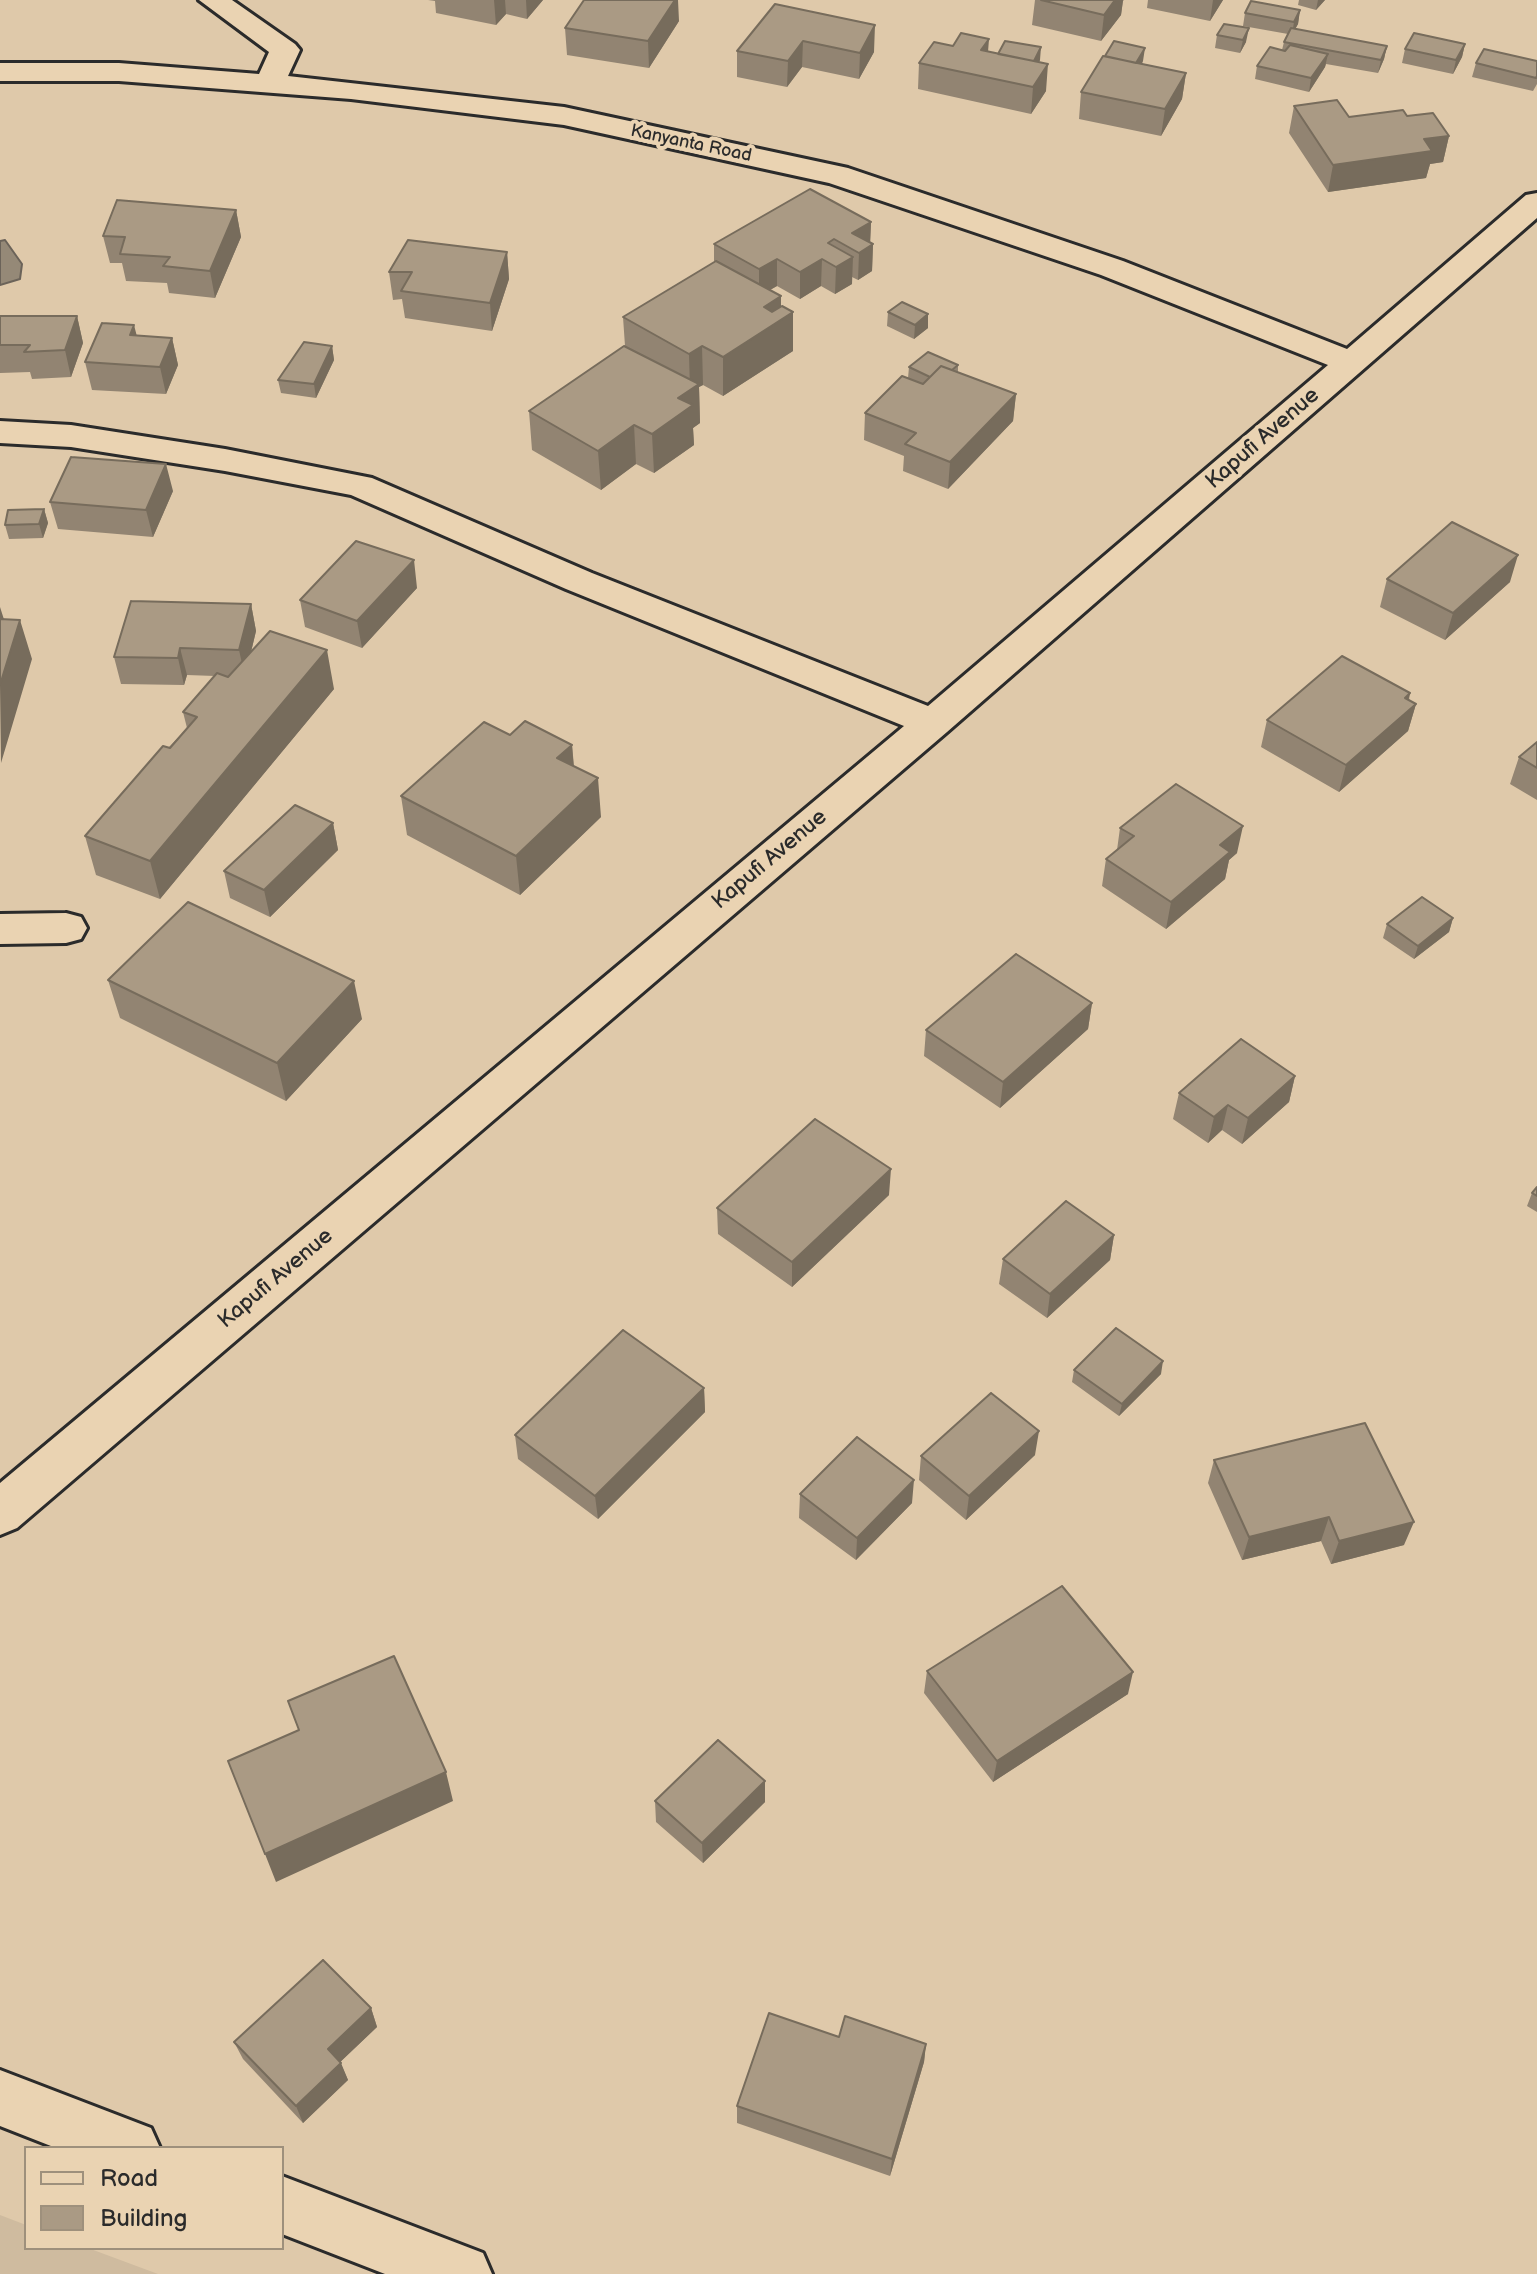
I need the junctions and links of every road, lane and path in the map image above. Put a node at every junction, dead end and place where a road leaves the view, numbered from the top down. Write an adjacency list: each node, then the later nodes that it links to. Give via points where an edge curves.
1 (213, 0): 3 (street, via 285,50)
2 (0, 72): 3 (street, Kanyanta Road, via 119,72)
3 (269, 84): 5 (street, Kanyanta Road, via 564,116 837,175 1112,268)
4 (1537, 202): 5 (street, Kapufi Avenue)
5 (1351, 362): 7 (street, Kapufi Avenue)
6 (0, 432): 7 (street, via 71,436 360,486 579,581)
7 (933, 723): 10 (street, Kapufi Avenue)
8 (66, 928): 9 (street)
9 (0, 929)
10 (0, 1513)
11 (0, 2098): 12 (street)
12 (126, 2146)
13 (284, 2206): 14 (street)
14 (462, 2274)

